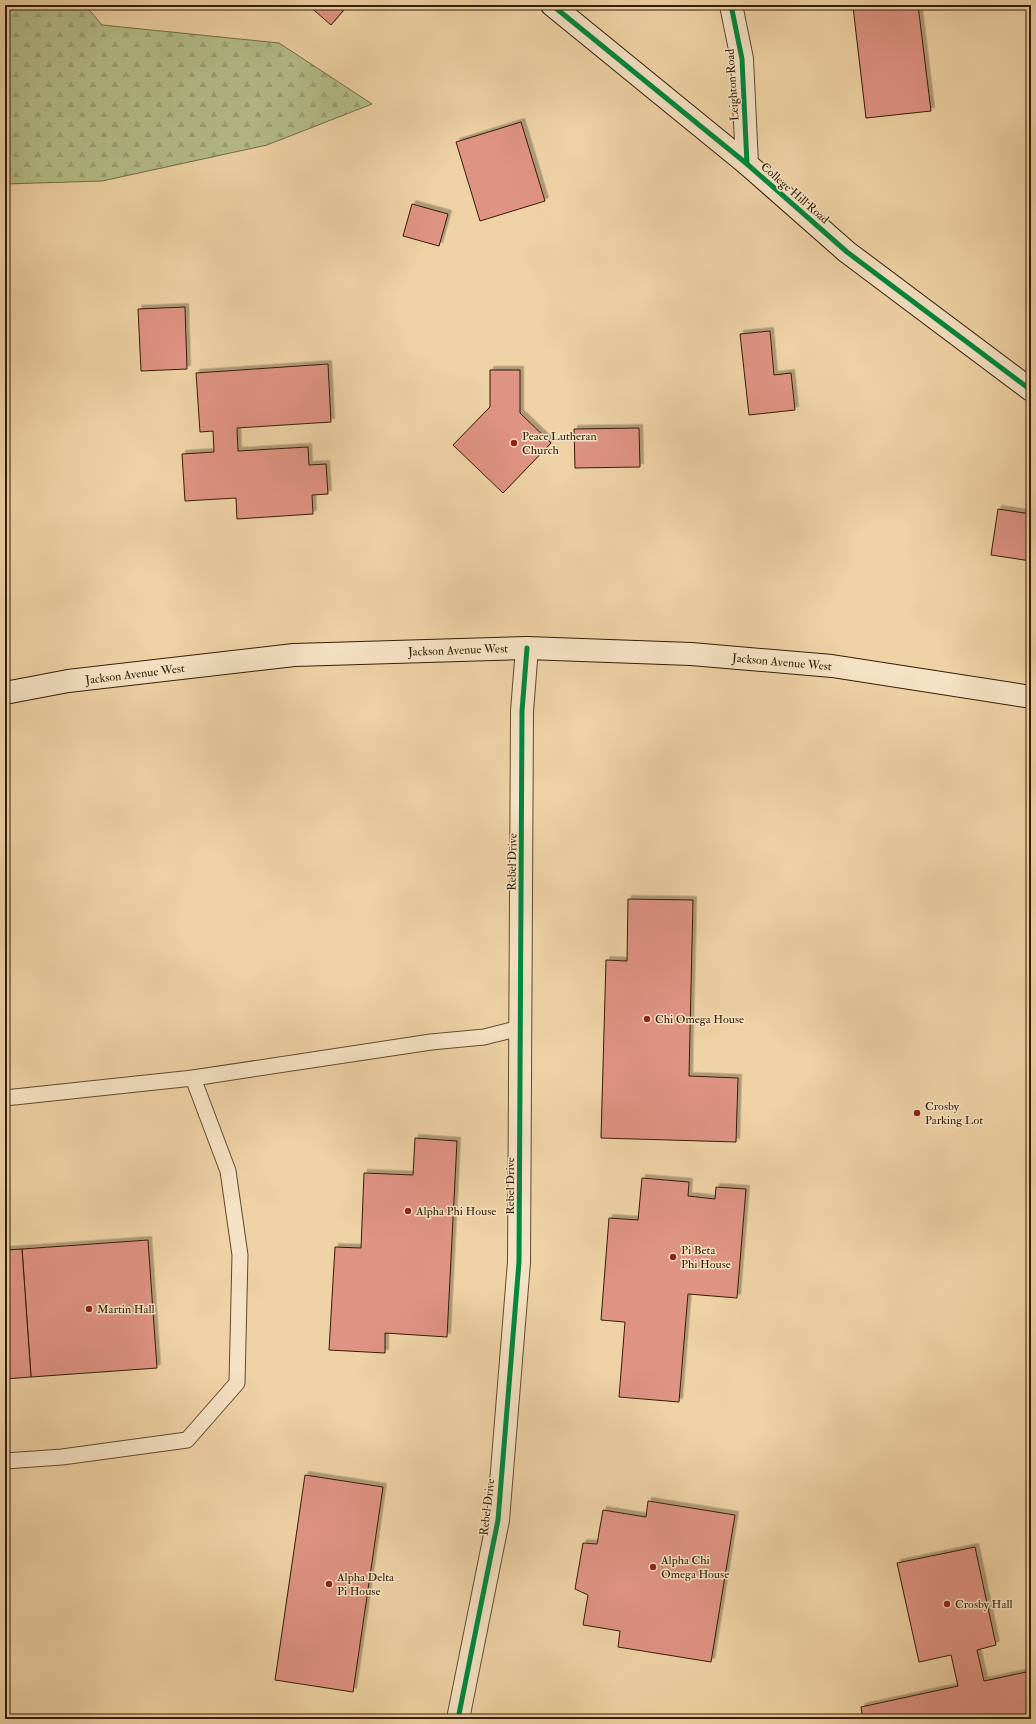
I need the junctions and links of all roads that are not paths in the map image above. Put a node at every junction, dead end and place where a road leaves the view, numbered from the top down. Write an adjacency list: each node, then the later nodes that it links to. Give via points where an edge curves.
1 (552, 5): 3 (street, College Hill Road)
2 (731, 5): 3 (street, Leighton Road, via 742,59)
3 (747, 164): 4 (street, College Hill Road, via 847,252)
4 (1031, 390)
5 (527, 648): 7 (street, Jackson Avenue West, via 294,655 68,681); 8 (street, Jackson Avenue West, via 691,654 832,666); 10 (street, Rebel Drive, via 522,711)
6 (1031, 683): 8 (street)
7 (5, 693)
8 (1008, 693): 9 (street, Jackson Avenue West)
9 (1031, 697)
10 (520, 1028): 11 (lane, via 484,1037 431,1042); 14 (street, Rebel Drive, via 519,1262 498,1520)
11 (193, 1078): 12 (lane); 13 (lane, via 228,1171 240,1256 237,1383 187,1440 62,1457)
12 (5, 1098)
13 (5, 1461)
14 (458, 1719)

